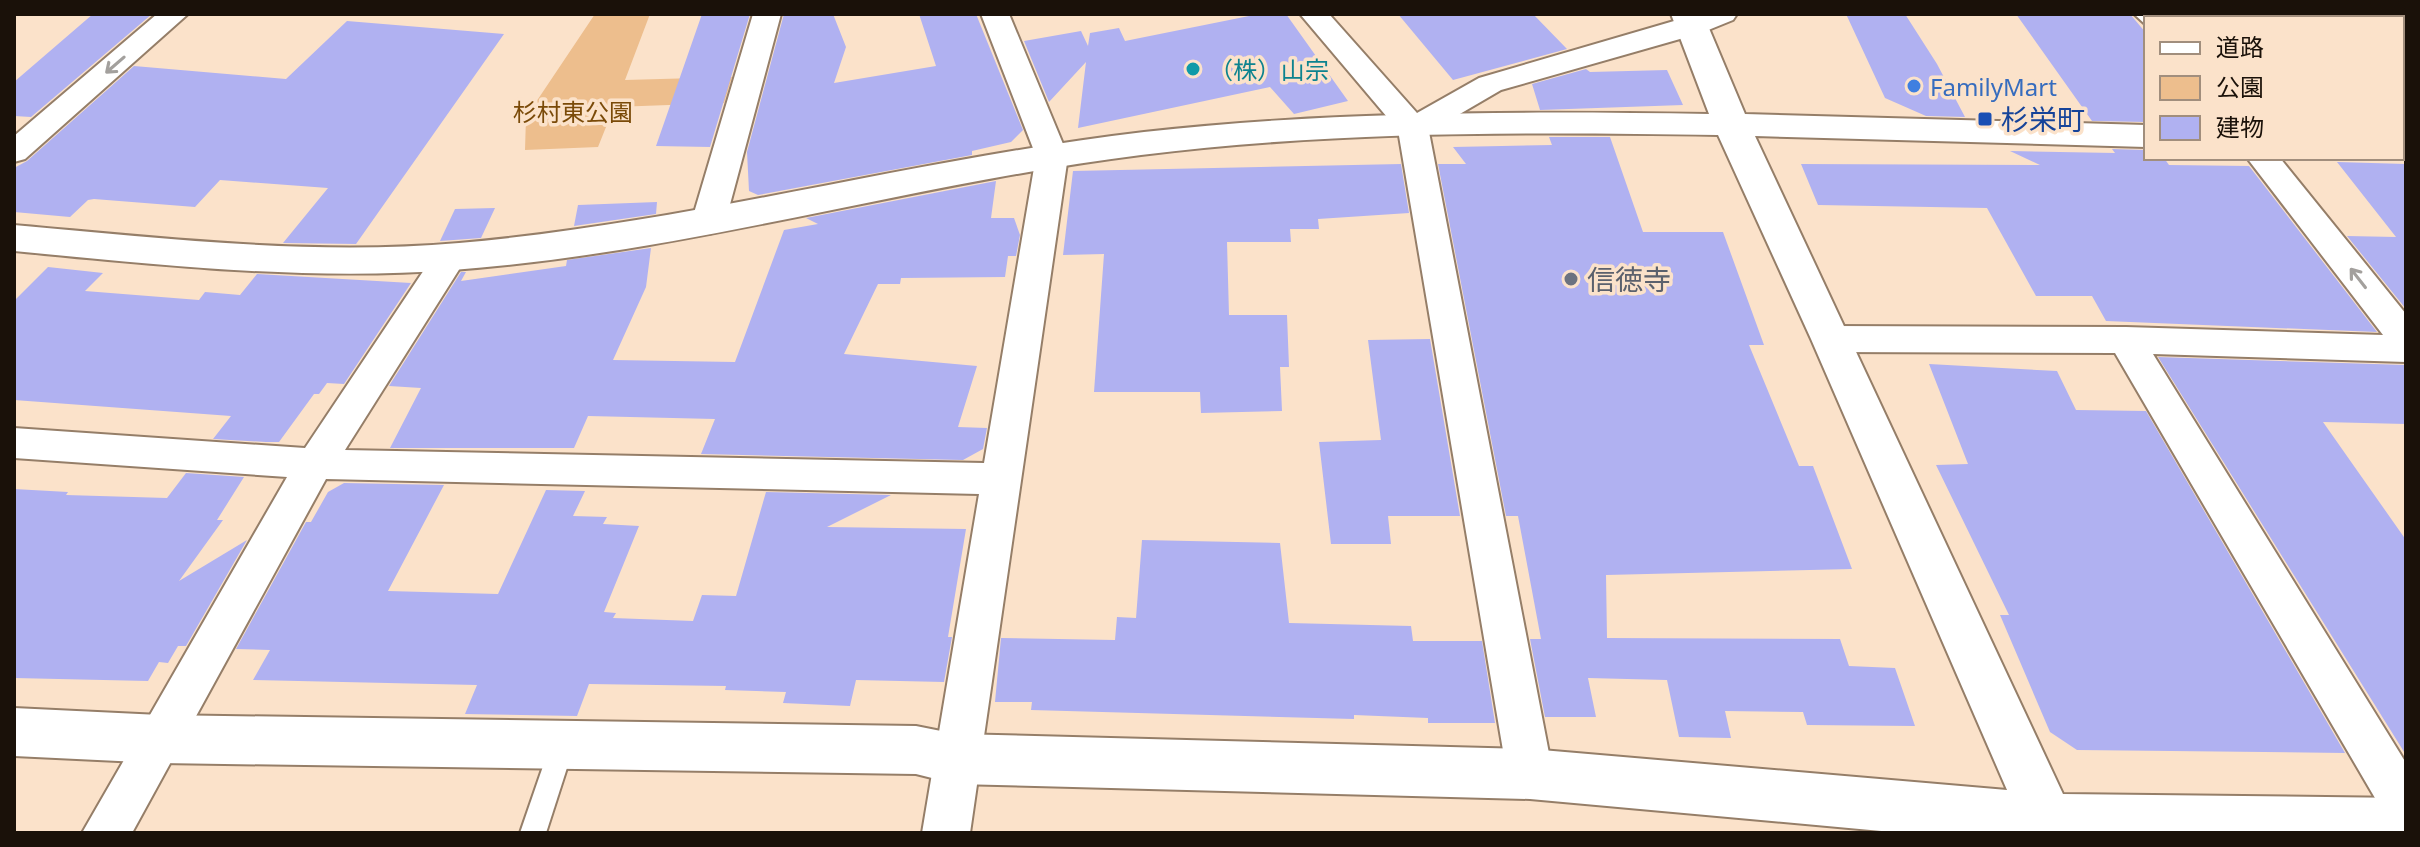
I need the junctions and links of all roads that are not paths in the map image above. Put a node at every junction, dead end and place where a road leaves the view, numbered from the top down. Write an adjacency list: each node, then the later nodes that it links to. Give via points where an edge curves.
1 (174, 14): 9 (street, one-way to 9)
2 (767, 14): 12 (street)
3 (995, 14): 10 (street)
4 (1314, 14): 7 (street)
5 (1700, 18): 6 (street); 7 (street, via 1490,84)
6 (1731, 124): 7 (street); 8 (street); 15 (street)
7 (1413, 128): 10 (street, via 1175,141); 26 (street)
8 (2144, 136)
9 (14, 152)
10 (1052, 156): 12 (street); 21 (street)
11 (2265, 160): 16 (street, one-way to 11)
12 (708, 223): 14 (street)
13 (14, 238): 14 (street, via 273,260)
14 (450, 257): 20 (street)
15 (1832, 339): 17 (street); 29 (street)
16 (2406, 339)
17 (2126, 340): 18 (street); 27 (street)
18 (2406, 349)
19 (14, 443): 20 (street)
20 (315, 464): 21 (street); 23 (street)
21 (1000, 479): 25 (street)
22 (14, 732): 23 (street)
23 (160, 739): 24 (street); 30 (street)
24 (563, 744): 25 (street, via 916,750); 31 (lane)
25 (956, 759): 26 (street); 32 (street)
26 (1530, 774): 29 (street)
27 (2406, 806)
28 (2406, 824): 29 (street)
29 (2050, 826)
30 (106, 833)
31 (533, 833)
32 (946, 833)

